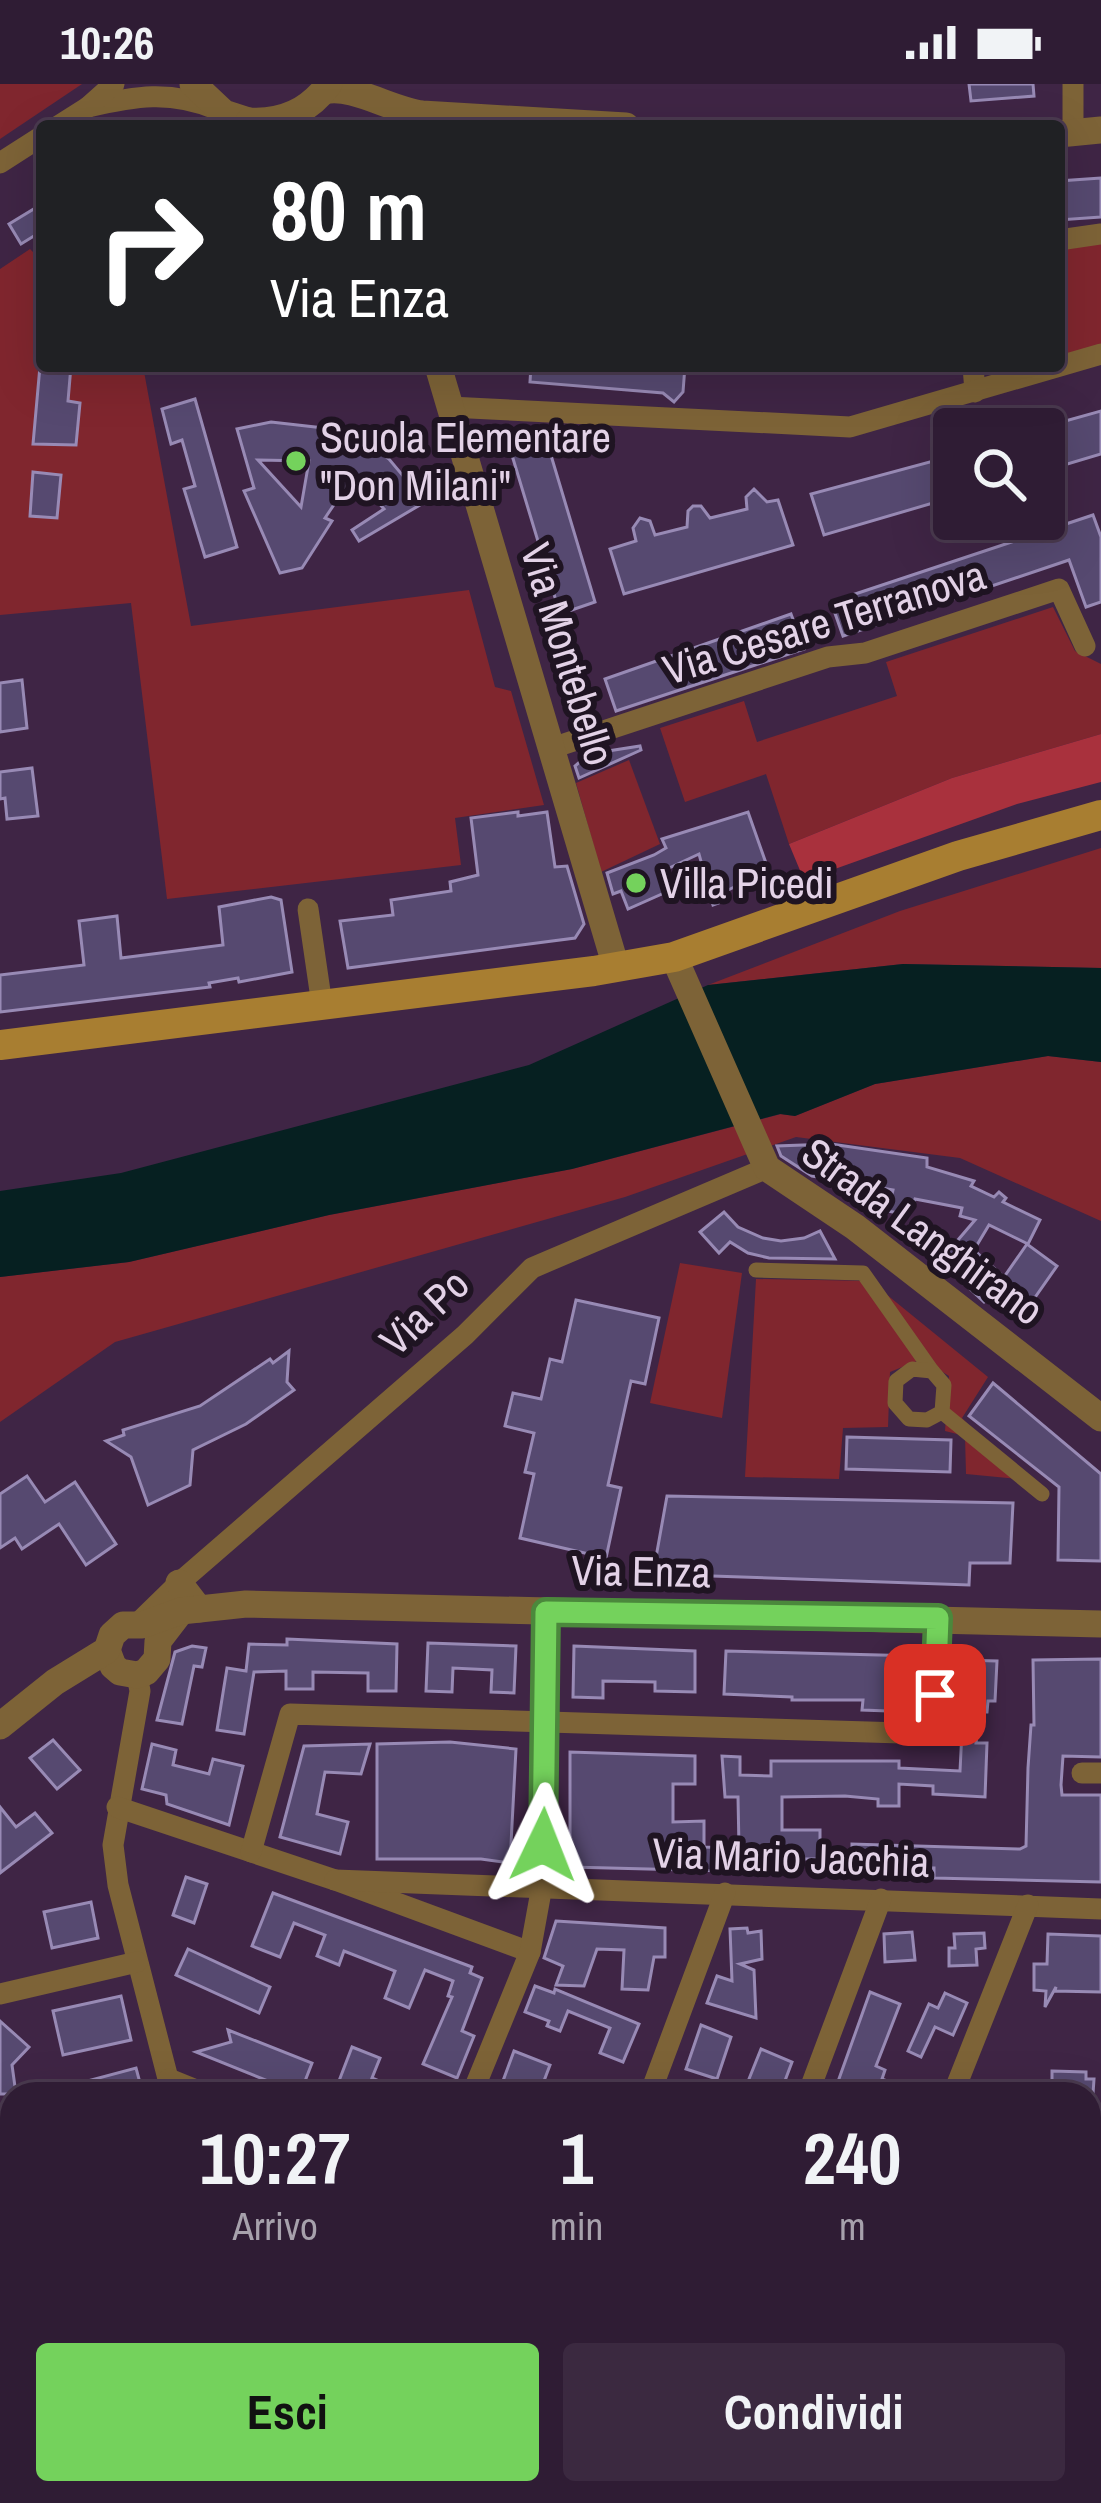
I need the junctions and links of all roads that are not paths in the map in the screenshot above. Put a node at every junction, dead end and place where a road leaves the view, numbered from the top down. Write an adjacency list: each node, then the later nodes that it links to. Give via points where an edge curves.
1 (114, 84): 6 (street)
2 (193, 84): 10 (street)
3 (367, 84): 7 (street)
4 (1073, 84): 14 (street)
5 (324, 90): 7 (street); 10 (street, via 288,117); 11 (street)
6 (88, 107): 9 (street); 10 (street, via 164,94)
7 (390, 107): 8 (street)
8 (456, 116): 12 (street); 13 (street)
9 (67, 120)
10 (246, 120)
11 (318, 120)
12 (441, 120)
13 (524, 120)
14 (1078, 132)
15 (36, 140): 16 (street)
16 (0, 163)
17 (1101, 234): 18 (street)
18 (1065, 238)
19 (1101, 354): 20 (street)
20 (1065, 365)
21 (440, 372): 25 (street, Via Montebello)
22 (973, 372): 24 (street)
23 (1041, 372): 24 (street)
24 (975, 392): 25 (street, via 850,427)
25 (450, 407): 27 (street, Via Montebello)
26 (1085, 646): 27 (street, Via Cesare Terranova, via 1059,589)
27 (552, 748): 30 (street, Via Montebello)
28 (1101, 815): 31 (main road, via 958,856)
29 (308, 909): 32 (street)
30 (616, 967): 31 (main road); 32 (main road)
31 (681, 971): 34 (street)
32 (322, 1005): 33 (main road)
33 (0, 1045)
34 (761, 1159): 38 (street, Strada Langhirano); 40 (street, Via Po, via 532,1268)
35 (756, 1270): 36 (street, via 863,1273)
36 (932, 1371): 37 (street, via 944,1385); 37 (street, via 912,1369 896,1381 895,1403 909,1419)
37 (942, 1412): 39 (street)
38 (1101, 1418)
39 (1042, 1494)
40 (186, 1601): 41 (street, Via Enza); 44 (street, Via Po)
41 (546, 1612): 42 (street, Via Enza); 47 (street)
42 (938, 1618): 43 (street, Via Enza); 47 (street, via 934,1734)
43 (1101, 1624)
44 (146, 1630): 45 (street, Via Po, via 116,1629); 45 (street, Via Po, via 159,1650 153,1666)
45 (119, 1664): 46 (street, Via Po, via 55,1682); 48 (street, via 140,1691)
46 (2, 1720)
47 (547, 1720): 49 (street, via 290,1714); 51 (street)
48 (117, 1808): 49 (street, Via Mario Jacchia); 57 (street, via 118,1886)
49 (251, 1852): 50 (street, Via Mario Jacchia)
50 (335, 1880): 51 (street, Via Mario Jacchia); 56 (street, Via Mario Jacchia)
51 (542, 1886): 52 (street, Via Mario Jacchia); 56 (street)
52 (724, 1893): 53 (street, Via Mario Jacchia); 61 (street)
53 (881, 1899): 54 (street, Via Mario Jacchia); 62 (street)
54 (1028, 1905): 55 (street, Via Mario Jacchia); 63 (street)
55 (1101, 1909)
56 (530, 1952): 60 (street)
57 (136, 1962): 58 (street); 59 (street)
58 (0, 1994)
59 (169, 2082)
60 (477, 2082)
61 (654, 2082)
62 (812, 2082)
63 (958, 2082)

